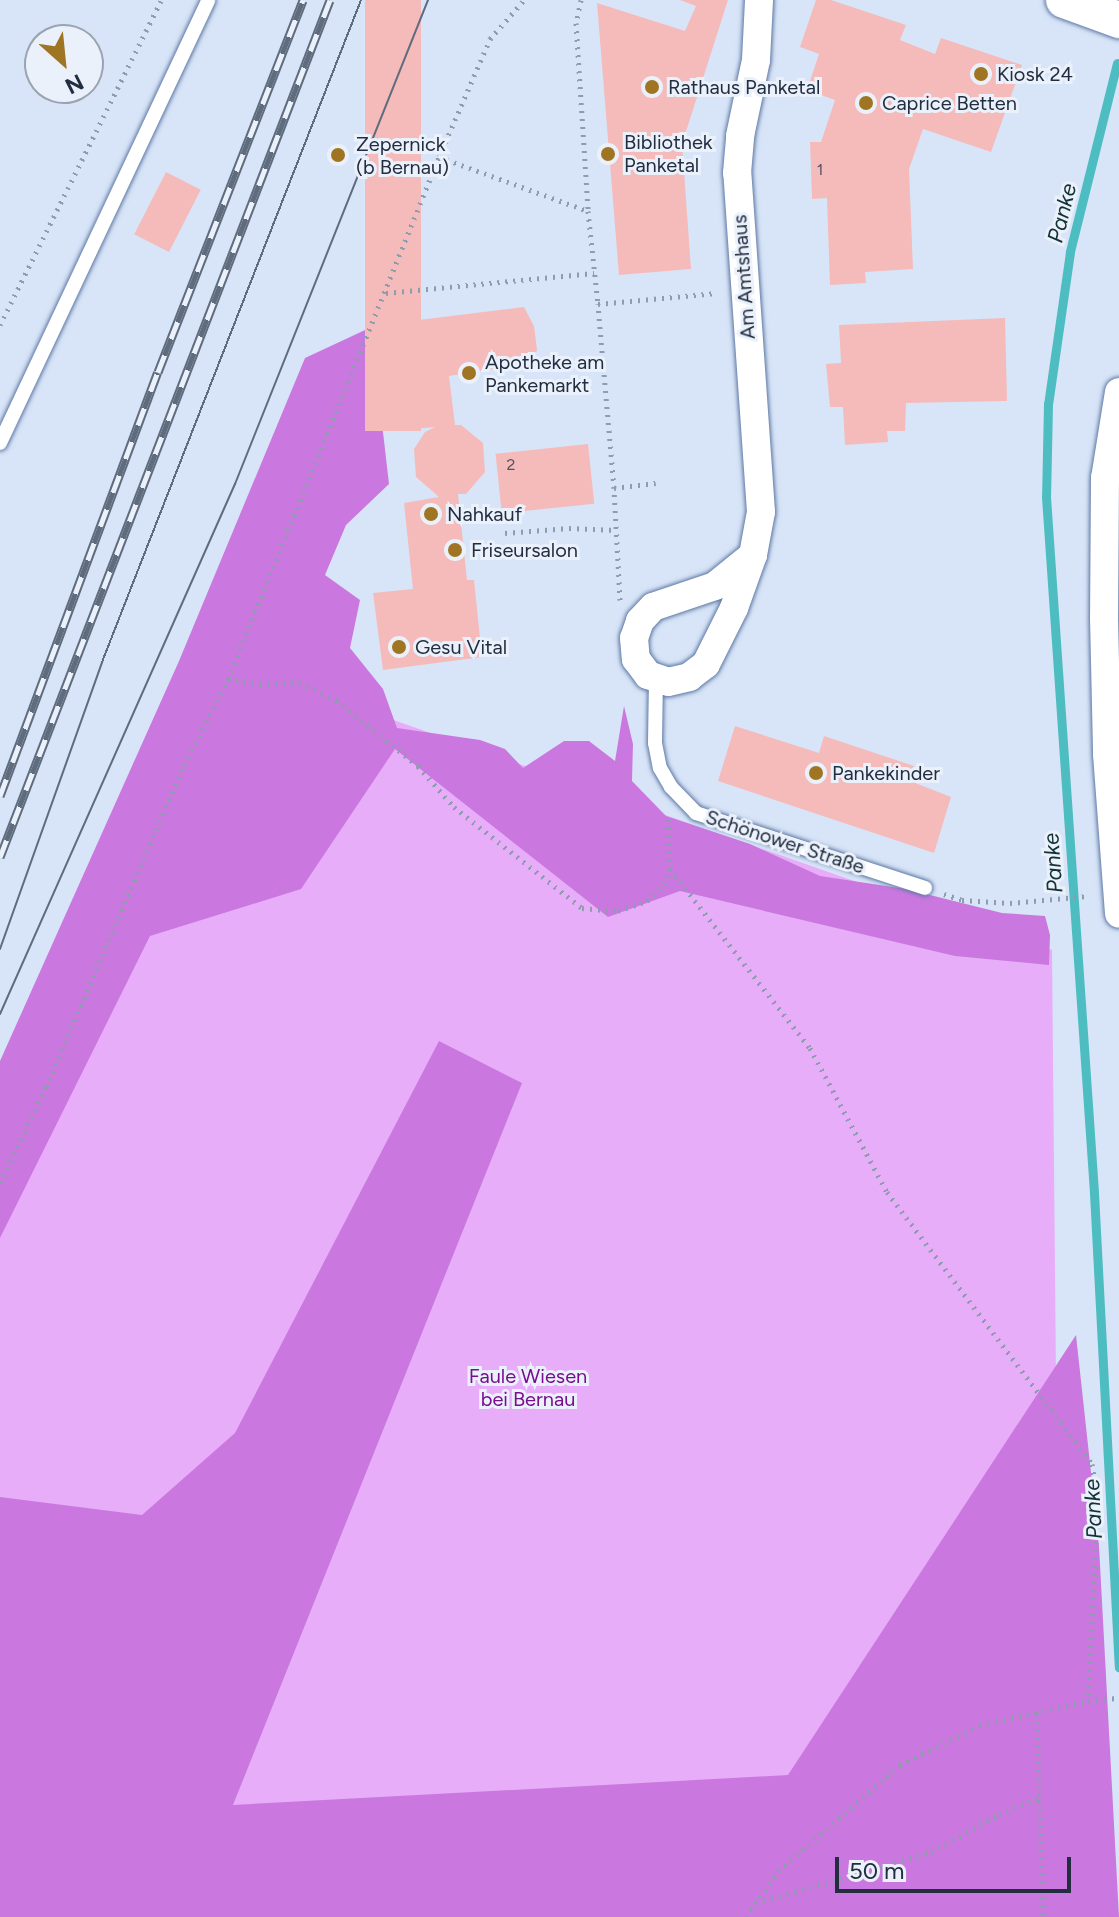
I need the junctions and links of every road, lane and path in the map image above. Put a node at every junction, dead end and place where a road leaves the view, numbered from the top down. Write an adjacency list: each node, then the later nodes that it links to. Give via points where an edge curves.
1 (161, 0): 14 (path)
2 (208, 0): 16 (lane)
3 (524, 0): 8 (path, via 490,39)
4 (581, 0): 9 (path, via 576,23)
5 (759, 0): 11 (street, Am Amtshaus, via 756,60 737,173)
6 (1064, 0): 7 (street)
7 (1119, 20)
8 (439, 157): 9 (path); 12 (path)
9 (588, 211): 10 (path)
10 (594, 273): 12 (path); 13 (path)
11 (745, 290): 13 (path); 21 (street, Am Amtshaus, via 761,512)
12 (386, 293): 25 (path)
13 (598, 304): 18 (path)
14 (0, 325)
15 (1119, 392): 23 (street, via 1105,478)
16 (0, 443)
17 (656, 483): 18 (path)
18 (614, 488): 19 (path)
19 (616, 530): 20 (path); 22 (path)
20 (505, 533)
21 (753, 555): 24 (street, Am Amtshaus, via 706,664 689,677 668,682); 24 (street, via 715,586 653,607 640,621 634,638 636,659)
22 (620, 605)
23 (1112, 619): 30 (street, via 1107,754)
24 (656, 678): 26 (lane, Schönower Straße, via 655,743)
25 (228, 679): 27 (path, via 299,682 336,700 418,766 454,807 582,908 618,911 647,901); 31 (path, via 184,765)
26 (671, 787): 27 (path); 28 (lane, Schönower Straße, via 696,813)
27 (670, 869): 33 (path, via 810,1048 887,1192 1092,1464 1098,1502)
28 (925, 888): 29 (path, via 962,900 1010,903)
29 (1089, 896)
30 (1119, 914)
31 (0, 1183)
32 (1119, 1698): 33 (path)
33 (1088, 1701): 34 (path)
34 (1037, 1713): 35 (path); 36 (path, via 980,1725 900,1765 778,1871)
35 (1039, 1798): 36 (path, via 931,1852); 38 (path)
36 (755, 1904): 37 (path)
37 (746, 1917)
38 (1043, 1917)

